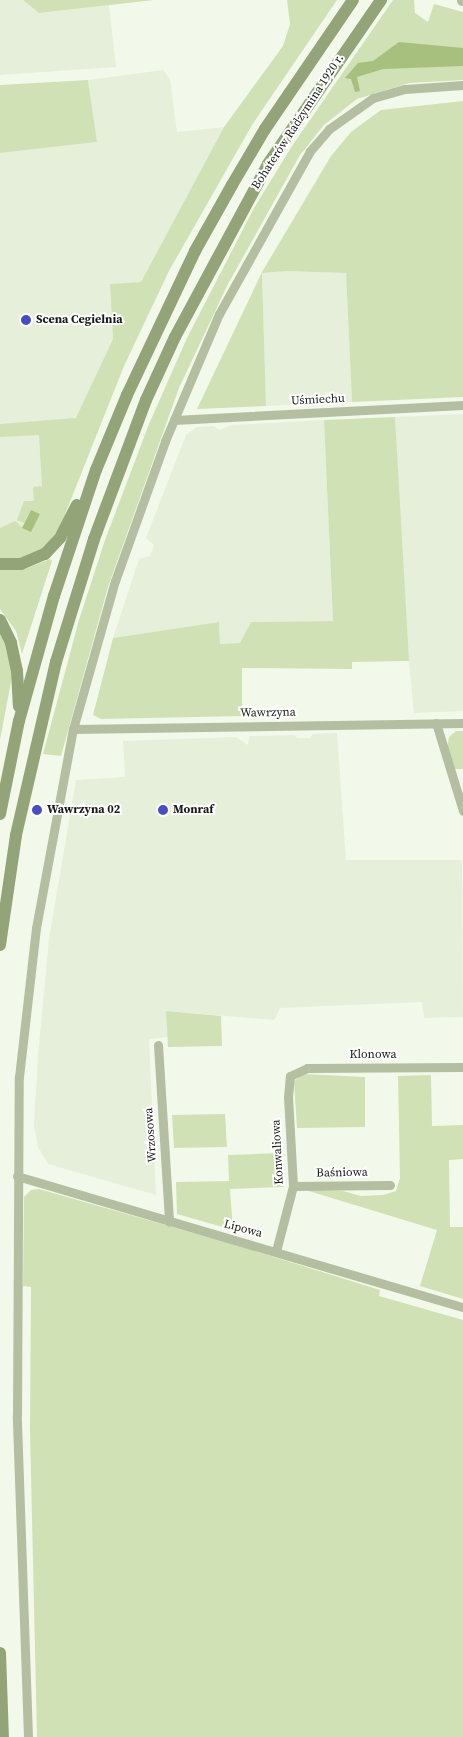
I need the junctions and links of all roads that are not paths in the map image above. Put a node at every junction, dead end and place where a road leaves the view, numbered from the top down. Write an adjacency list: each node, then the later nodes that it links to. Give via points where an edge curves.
1 (353, 0): 6 (main road, Bohaterów Radzymina 1920 r., via 265,129 183,276)
2 (381, 0): 15 (main road, Bohaterów Radzymina 1920 r., via 268,164 207,275 146,400 73,600 30,766)
3 (463, 85): 5 (street, via 405,89 373,98 329,128 310,151 219,314)
4 (463, 405): 5 (street, Uśmiechu)
5 (174, 420): 12 (street, via 115,581)
6 (96, 470): 7 (main road, via 54,546 33,561); 9 (main road, via 54,596)
7 (0, 564)
8 (0, 620): 9 (main road, via 11,643 17,671)
9 (19, 721): 14 (main road)
10 (463, 722): 11 (street, Wawrzyna)
11 (436, 723): 12 (street, Wawrzyna); 13 (street)
12 (73, 729): 19 (street, via 36,928 19,1077)
13 (463, 811)
14 (0, 814)
15 (0, 945)
16 (158, 1045): 22 (street, Wrzosowa)
17 (463, 1067): 18 (street, Klonowa, via 307,1068 296,1071)
18 (288, 1081): 21 (street, Konwaliowa)
19 (17, 1176): 22 (street, Lipowa); 27 (street, via 17,1415)
20 (390, 1185): 21 (street, Baśniowa)
21 (294, 1186): 23 (street, Konwaliowa)
22 (170, 1222): 23 (street, Lipowa)
23 (276, 1251): 24 (street, Lipowa)
24 (463, 1307)
25 (0, 1653): 26 (main road)
26 (3, 1737)
27 (28, 1737)

